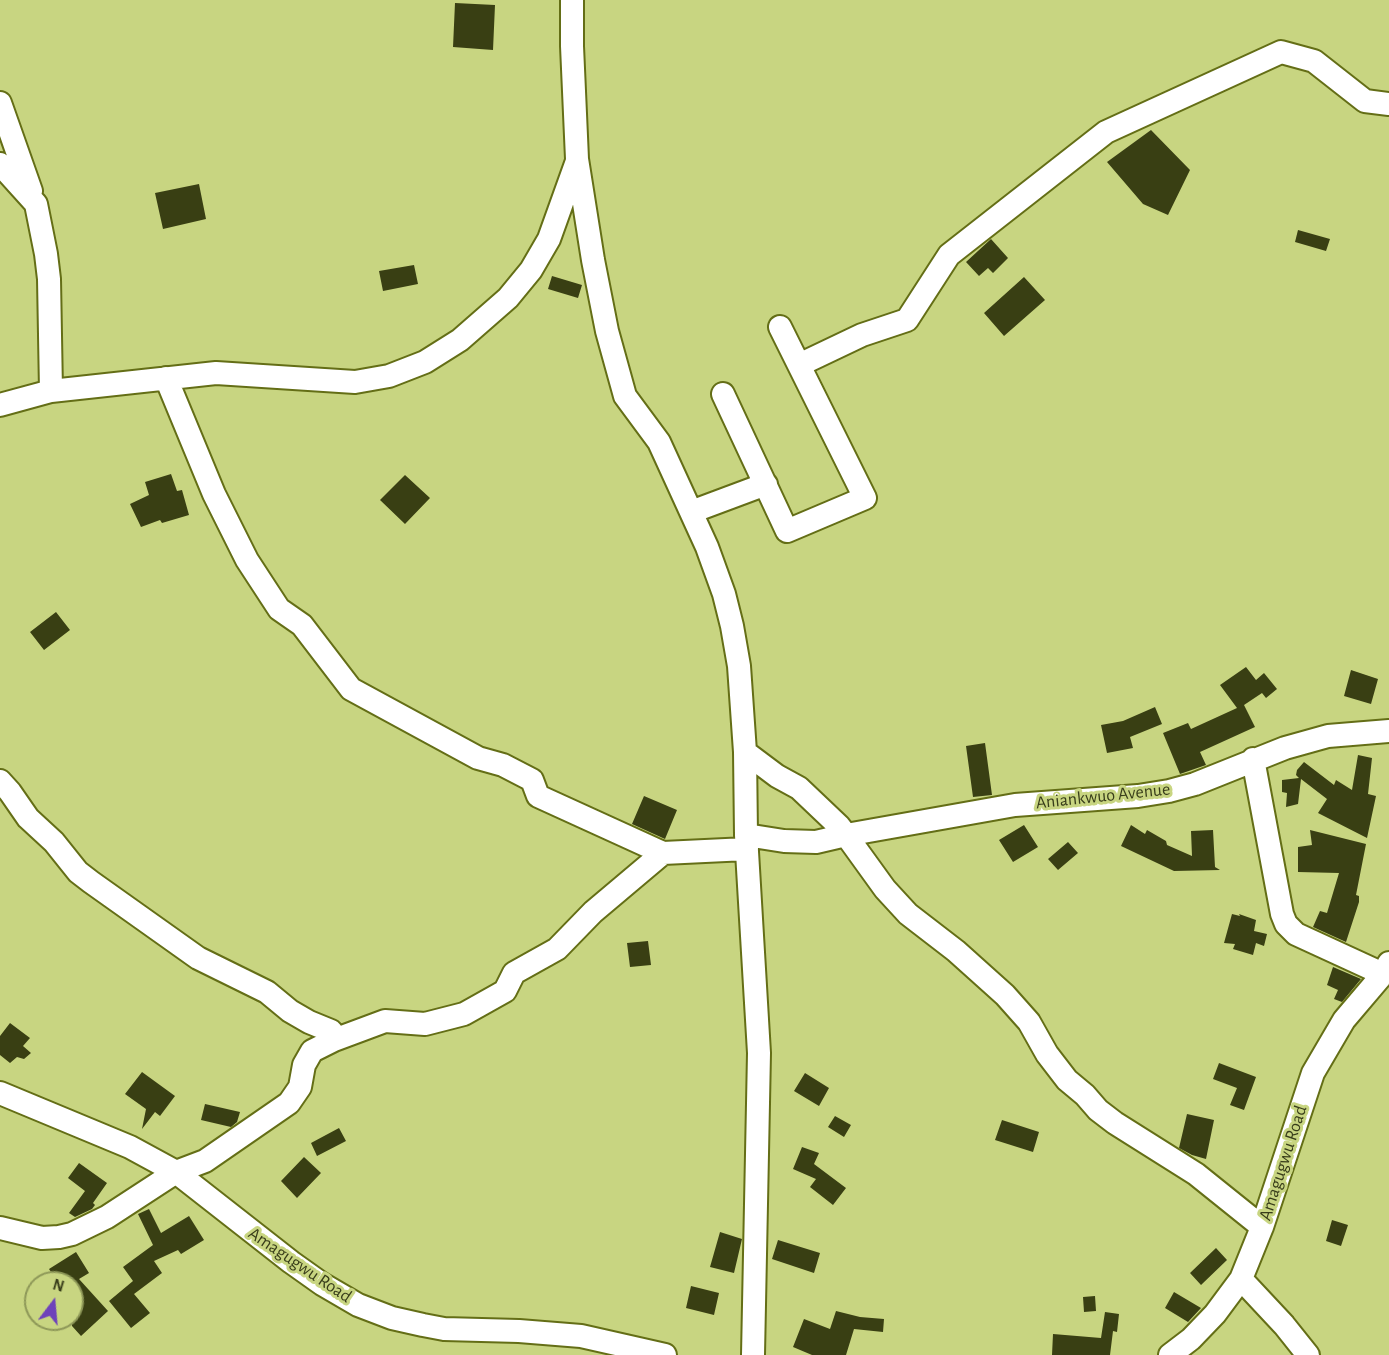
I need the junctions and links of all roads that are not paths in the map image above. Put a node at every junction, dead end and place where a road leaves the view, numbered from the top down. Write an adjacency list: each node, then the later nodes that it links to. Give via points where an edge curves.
1 (572, 0): 4 (street)
2 (0, 103): 6 (street)
3 (1389, 104): 8 (street, via 1365,101 1314,62 1281,52 1106,132 949,255 907,320 862,335)
4 (577, 159): 9 (street, via 549,239 531,270 508,298 460,340 425,362 389,376 355,382 216,373); 14 (street, via 607,331 624,396 659,442)
5 (0, 164): 6 (street)
6 (36, 204): 10 (street, via 49,279)
7 (780, 327): 8 (street)
8 (799, 365): 13 (street, via 865,498 787,531)
9 (166, 378): 10 (street); 21 (street, via 210,486 247,560 279,609 302,626 351,689 478,758 532,780 538,796)
10 (51, 391): 12 (street)
11 (723, 394): 13 (street)
12 (0, 405)
13 (766, 484): 14 (street)
14 (691, 512): 16 (street, via 707,547 732,626)
15 (1389, 731): 17 (street, Aniankwuo Avenue, via 1328,736)
16 (745, 752): 19 (street, via 799,788); 20 (street)
17 (1253, 759): 19 (street, Aniankwuo Avenue, via 1169,791 1015,805); 22 (street, via 1286,924 1296,934)
18 (0, 781): 23 (street, via 78,872 198,958 267,992 290,1011 331,1031)
19 (846, 835): 20 (street, Aniankwuo Avenue, via 816,842); 26 (street, via 908,914 1005,995 1029,1022 1067,1080 1098,1110 1196,1174)
20 (747, 842): 21 (street, Aniankwuo Avenue); 31 (street, via 759,1053)
21 (663, 853): 23 (street, via 593,912 557,949 514,973 505,991 464,1014 425,1024 385,1021)
22 (1386, 968): 26 (street, Amagugwu Road, via 1344,1020 1313,1073)
23 (334, 1040): 25 (street, via 312,1051 303,1065 300,1087 289,1103 205,1161)
24 (0, 1093): 25 (street, Amagugwu Road, via 130,1147)
25 (176, 1172): 27 (street, via 107,1217 72,1234 42,1238); 29 (street, Amagugwu Road, via 291,1262 358,1305 392,1318 444,1329 519,1331)
26 (1262, 1227): 28 (street, Amagugwu Road)
27 (0, 1228)
28 (1241, 1279): 32 (street, Amagugwu Road, via 1207,1322); 33 (street)
29 (582, 1345): 30 (street, Amagugwu Road)
30 (665, 1355)
31 (753, 1355)
32 (1170, 1355)
33 (1308, 1355)

